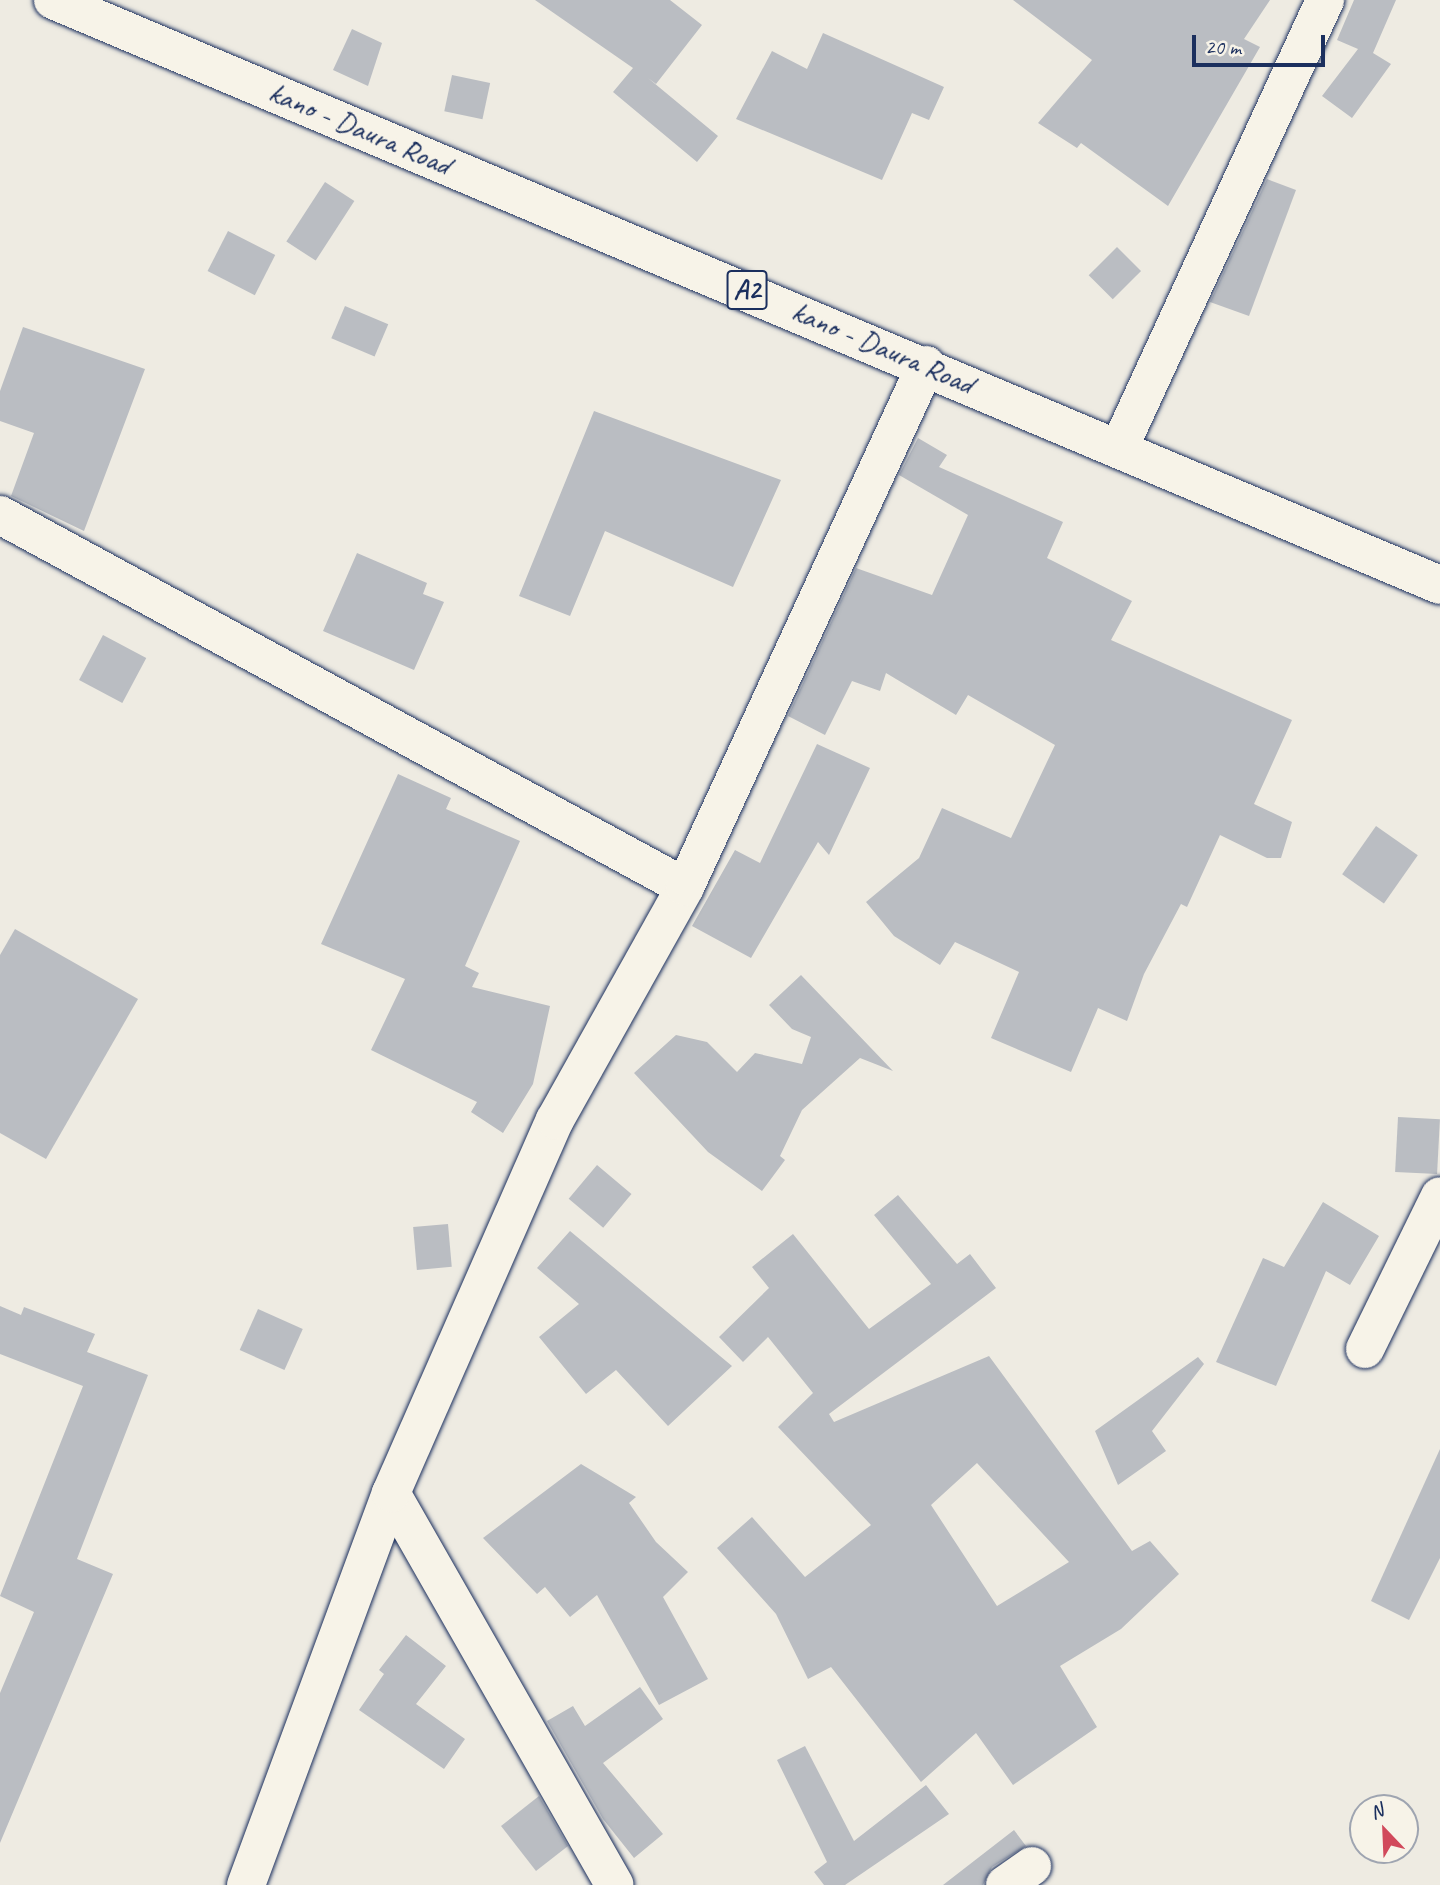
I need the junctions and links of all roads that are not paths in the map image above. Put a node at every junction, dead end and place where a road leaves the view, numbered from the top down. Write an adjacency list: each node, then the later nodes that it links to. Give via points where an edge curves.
1 (52, 0): 3 (main road, kano - Daura Road / A2)
2 (1325, 0): 4 (main road)
3 (926, 365): 4 (main road, kano - Daura Road / A2); 7 (main road)
4 (1120, 446): 6 (main road, kano - Daura Road / A2)
5 (0, 515): 7 (main road)
6 (1440, 585)
7 (685, 887): 10 (main road, via 555,1120)
8 (1440, 1196): 9 (main road)
9 (1365, 1349)
10 (391, 1493): 11 (main road); 12 (main road)
11 (246, 1885)
12 (615, 1885)

